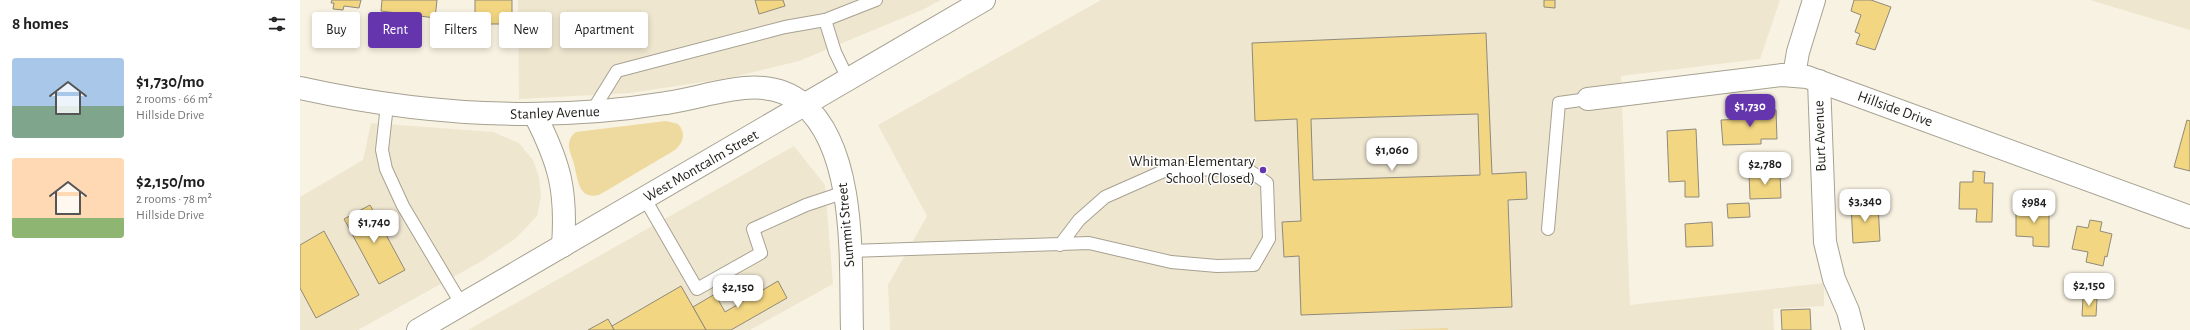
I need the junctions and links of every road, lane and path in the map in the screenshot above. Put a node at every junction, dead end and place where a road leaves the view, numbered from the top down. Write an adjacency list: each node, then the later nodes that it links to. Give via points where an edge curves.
1 (876, 0): 4 (lane)
2 (984, 0): 6 (street, West Montcalm Street)
3 (1814, 0): 5 (street, via 1798,52)
4 (825, 20): 6 (lane, via 835,52); 12 (lane, via 785,27 617,71)
5 (1794, 76): 7 (street, Hillside Drive); 9 (street, Hillside Drive)
6 (848, 80): 11 (street, West Montcalm Street)
7 (1819, 81): 16 (street, Hillside Drive); 24 (street, Burt Avenue, via 1825,242 1834,279)
8 (300, 88): 10 (street, Stanley Avenue)
9 (1588, 99): 17 (lane, via 1559,103)
10 (387, 105): 13 (street, Stanley Avenue, via 465,113); 21 (lane, via 382,150 386,169 403,206)
11 (804, 105): 12 (street, Stanley Avenue, via 780,91 766,87 751,87 666,103); 14 (street, Summit Street, via 832,146); 15 (street, West Montcalm Street)
12 (591, 113): 13 (street, Stanley Avenue)
13 (535, 115): 19 (street, via 550,144 561,174 565,215)
14 (845, 192): 15 (lane, via 806,205 753,229 761,253 697,289); 20 (street, Summit Street)
15 (645, 199): 19 (street, West Montcalm Street)
16 (2190, 217)
17 (1548, 229)
18 (1060, 245): 18 (lane, via 1089,243 1171,262 1217,266 1254,265 1269,240 1267,183 1247,169 1166,170 1105,197 1079,220); 20 (lane)
19 (563, 246): 21 (street, West Montcalm Street)
20 (850, 251): 23 (street, Summit Street)
21 (462, 305): 22 (street, West Montcalm Street)
22 (418, 330)
23 (852, 330)
24 (1853, 330)

